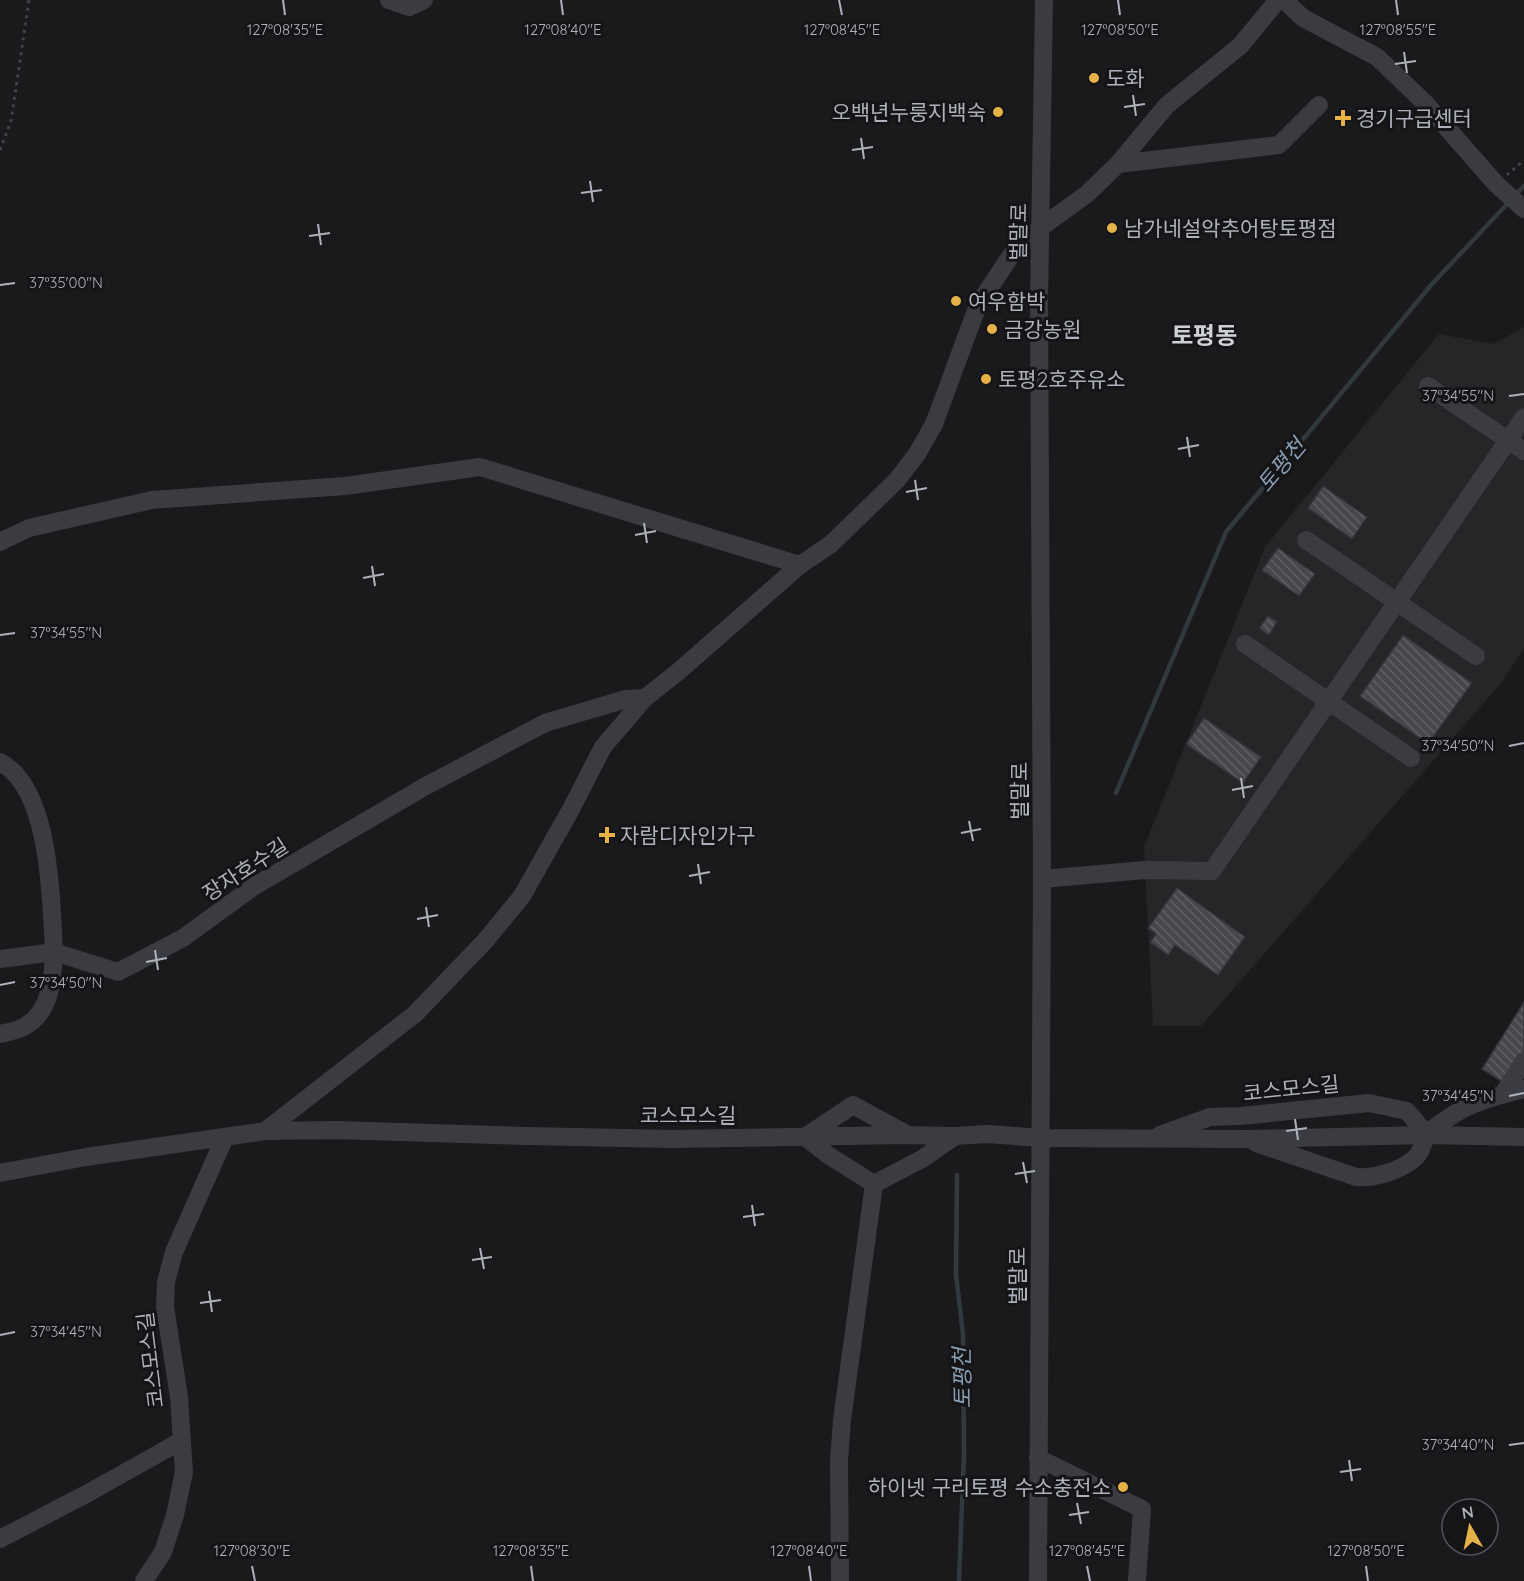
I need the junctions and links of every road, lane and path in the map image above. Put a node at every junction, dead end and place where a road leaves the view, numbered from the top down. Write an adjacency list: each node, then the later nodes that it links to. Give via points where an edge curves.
1 (29, 0): 8 (path, via 11,121)
2 (389, 0): 3 (street, via 409,7)
3 (424, 0)
4 (1044, 0): 12 (street, 벌말로)
5 (1278, 0): 10 (street, via 1240,46 1167,105)
6 (1284, 0): 11 (street, via 1303,18 1384,62)
7 (1319, 105): 10 (street, via 1278,145)
8 (0, 150)
9 (1524, 160): 11 (path)
10 (1118, 165): 12 (street, via 1087,194)
11 (1512, 197)
12 (1040, 228): 19 (street, via 1014,251 978,304 934,424 917,454 871,507 831,544); 27 (street, 벌말로)
13 (1428, 386): 15 (street)
14 (1524, 417): 15 (street)
15 (1507, 440): 16 (street); 20 (street)
16 (1524, 451)
17 (1306, 540): 20 (street)
18 (0, 542): 19 (street, via 29,528 152,500 345,486 480,467)
19 (800, 565): 23 (street)
20 (1395, 603): 22 (street); 24 (street)
21 (1245, 644): 24 (street)
22 (1476, 656)
23 (645, 698): 28 (street, 장자호수길, via 626,699 545,723 424,787 253,887 183,938 118,972); 34 (street, via 603,747 522,896 485,941 415,1014)
24 (1330, 701): 25 (street); 27 (street, via 1212,871 1145,870)
25 (1411, 758)
26 (0, 762): 28 (street, via 22,780 42,832 51,886)
27 (1042, 879): 41 (street, 벌말로)
28 (54, 952): 29 (street); 30 (street, via 53,979 38,1016 26,1026)
29 (0, 958)
30 (0, 1034)
31 (1524, 1061): 33 (street)
32 (1524, 1089): 33 (street, 코스모스길)
33 (1503, 1094): 36 (street, 코스모스길, via 1457,1112)
34 (265, 1131): 38 (street, 코스모스길); 39 (street, 코스모스길, via 672,1139)
35 (908, 1135): 37 (street, 코스모스길); 39 (street, 코스모스길); 39 (street, via 853,1105)
36 (1426, 1135): 40 (street, 코스모스길); 42 (street, 코스모스길, via 1407,1111 1368,1103 1202,1119); 43 (street, 코스모스길); 43 (street, 코스모스길, via 1416,1158 1367,1178)
37 (955, 1136): 41 (street, 코스모스길); 45 (street)
38 (225, 1137): 44 (street, 코스모스길); 46 (street, 코스모스길, via 174,1252 166,1282 165,1306 179,1397)
39 (805, 1137): 45 (street)
40 (1524, 1137)
41 (1041, 1138): 42 (street, 코스모스길); 47 (street, 벌말로)
42 (1151, 1139): 43 (street, 코스모스길)
43 (1245, 1139)
44 (0, 1173)
45 (874, 1184): 50 (street, via 842,1420)
46 (181, 1441): 48 (street); 49 (street, 코스모스길, via 183,1472 175,1515 163,1552)
47 (1038, 1458): 51 (street, 벌말로); 52 (street, via 1142,1509)
48 (0, 1539)
49 (144, 1581)
50 (840, 1581)
51 (1038, 1581)
52 (1137, 1581)

